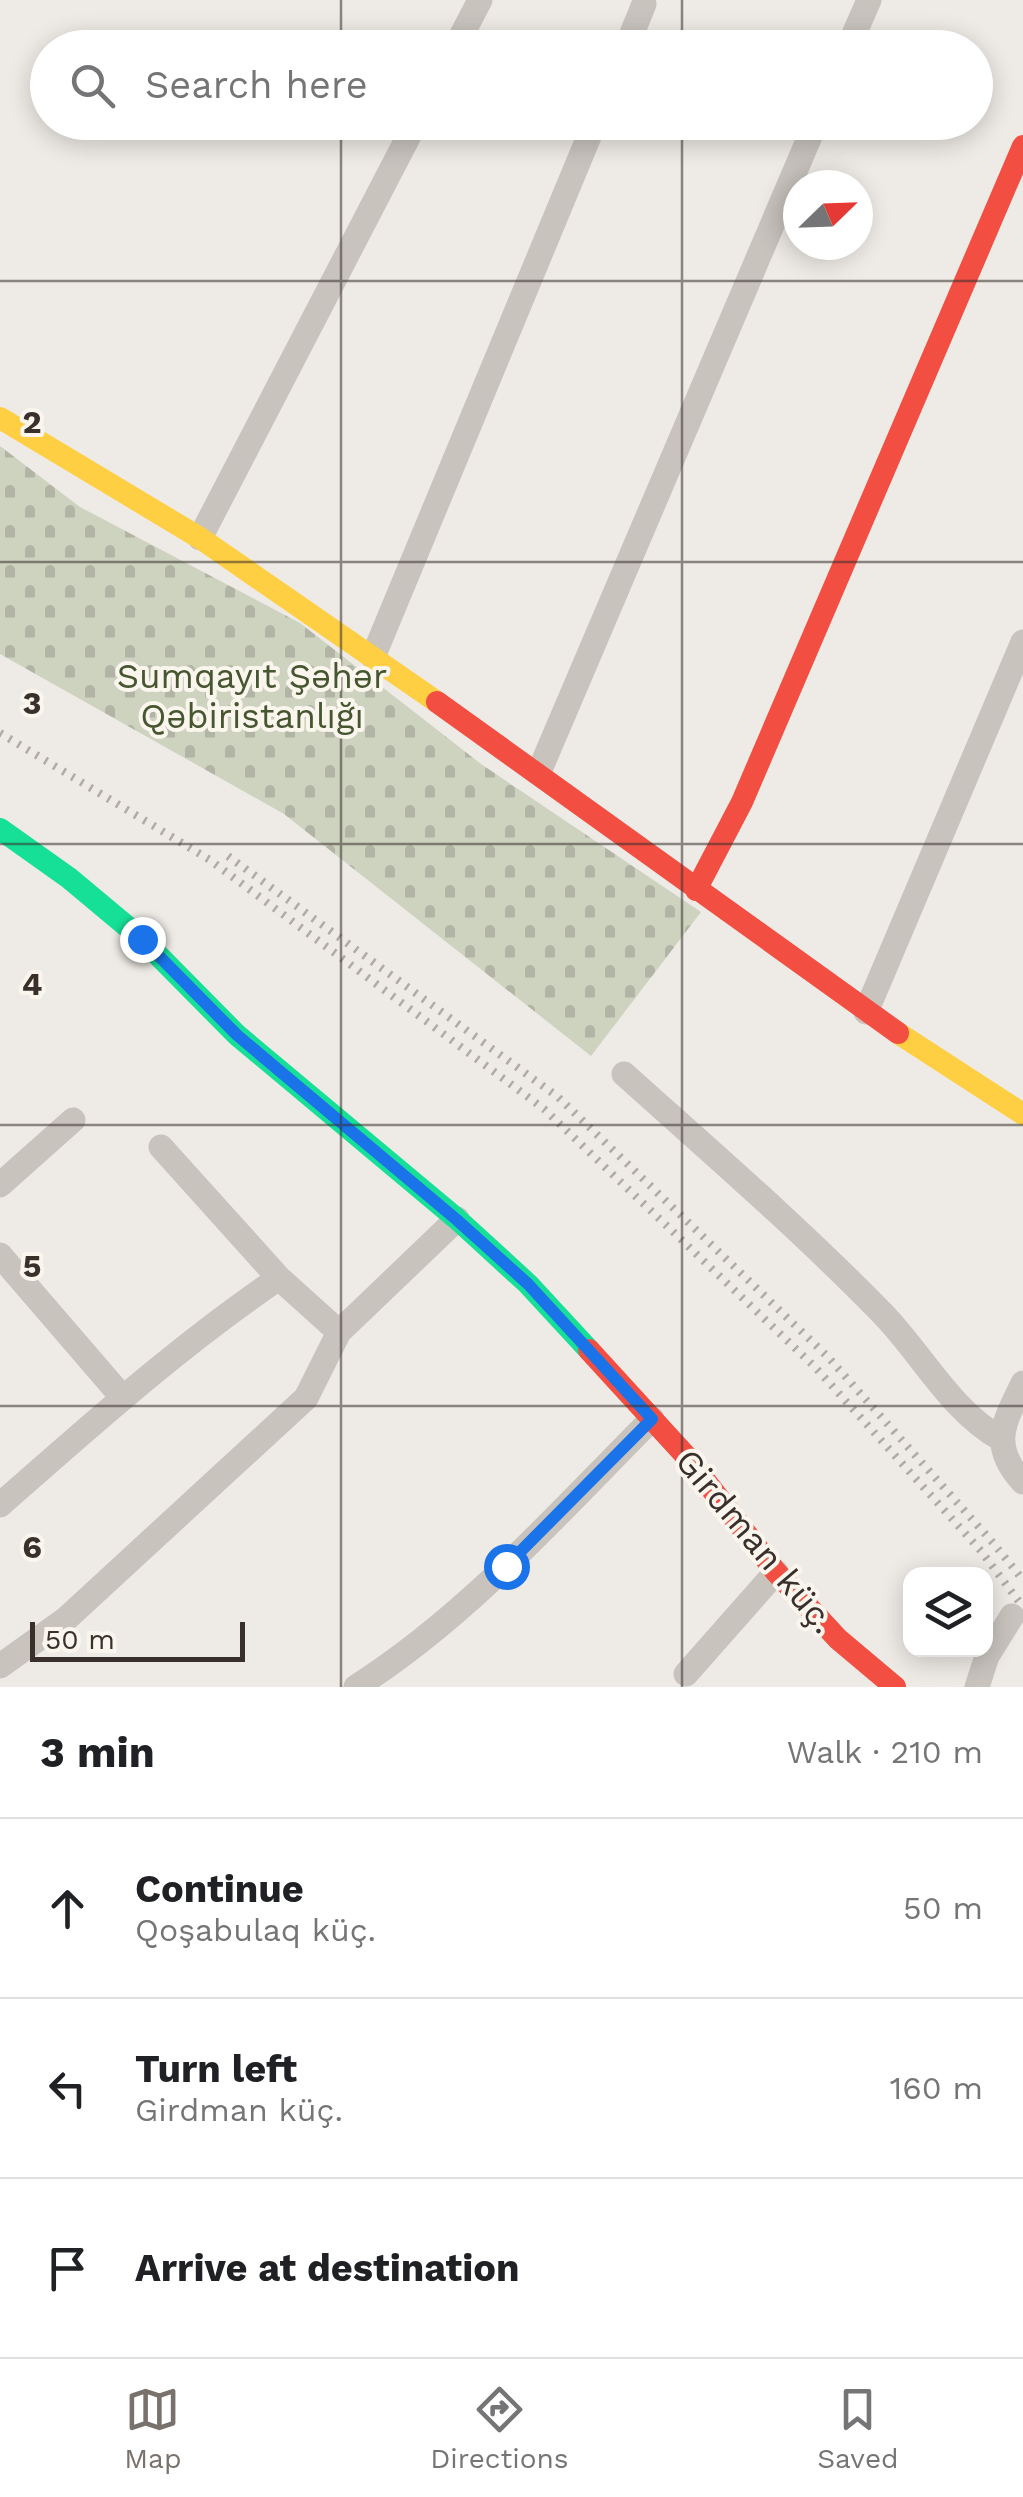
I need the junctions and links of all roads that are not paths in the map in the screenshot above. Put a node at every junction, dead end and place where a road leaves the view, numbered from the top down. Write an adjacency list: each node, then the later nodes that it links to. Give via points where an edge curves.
1 (480, 0): 4 (street)
2 (868, 0): 6 (street)
3 (644, 4): 5 (street)
4 (464, 30)
5 (633, 30)
6 (856, 30)
7 (407, 140): 12 (street)
8 (588, 140): 14 (street)
9 (808, 140): 15 (street)
10 (1023, 146): 17 (street, via 742,802)
11 (0, 418): 12 (street)
12 (200, 538): 14 (street)
13 (1023, 642): 18 (street)
14 (373, 657): 15 (street)
15 (539, 772): 17 (street)
16 (0, 829): 24 (street, Girdman küç., via 142,939 237,1035)
17 (696, 890): 18 (street)
18 (866, 1012): 20 (street)
19 (624, 1074): 31 (street, via 826,1259 910,1343 953,1400)
20 (1023, 1114)
21 (73, 1120): 23 (street)
22 (162, 1147): 26 (street)
23 (0, 1185)
24 (457, 1220): 27 (street); 30 (street, Girdman küç., via 528,1284)
25 (0, 1255): 29 (street)
26 (280, 1278): 27 (street); 29 (street)
27 (339, 1332): 36 (street, via 306,1398 66,1619)
28 (1023, 1383): 31 (street)
29 (122, 1398): 33 (street)
30 (652, 1419): 34 (street, Girdman küç.); 38 (street, via 449,1618)
31 (1001, 1439): 32 (street)
32 (1023, 1482)
33 (0, 1505)
34 (776, 1572): 37 (street); 39 (street, Girdman küç., via 838,1640)
35 (1012, 1616): 40 (street)
36 (0, 1666)
37 (686, 1674)
38 (356, 1687)
39 (894, 1687)
40 (976, 1687)

